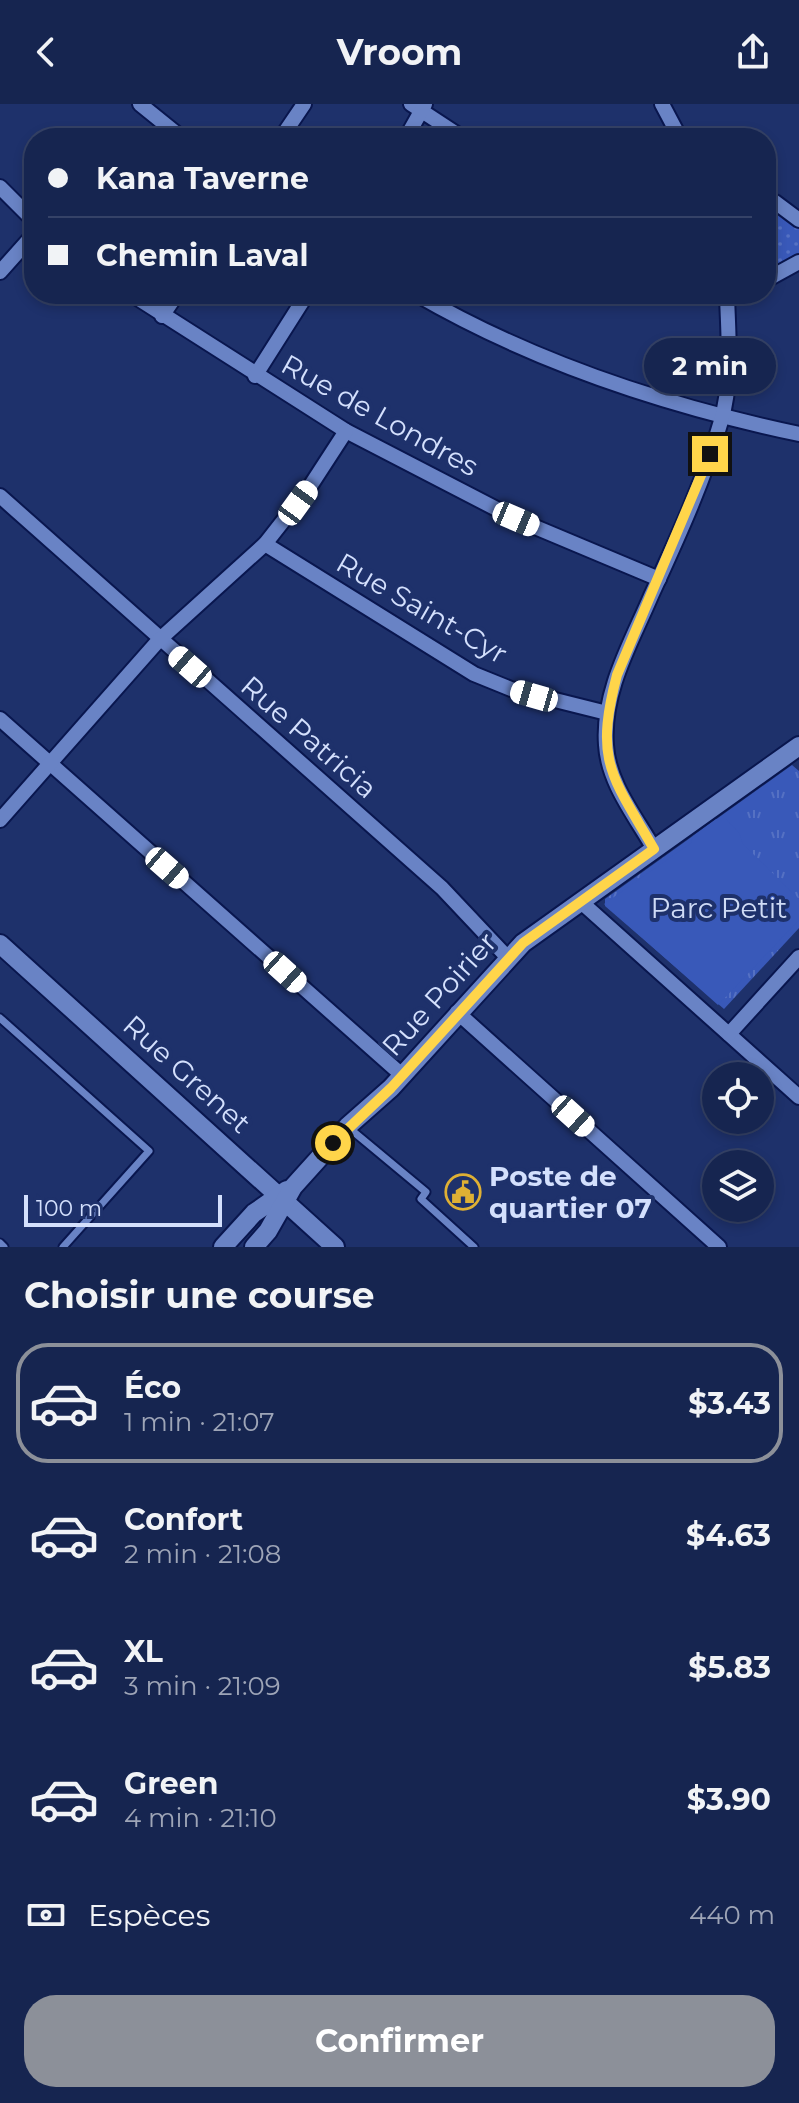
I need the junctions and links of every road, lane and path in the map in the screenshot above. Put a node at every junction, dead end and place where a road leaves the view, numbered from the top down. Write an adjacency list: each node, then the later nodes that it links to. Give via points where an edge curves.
1 (140, 104): 5 (street)
2 (304, 104): 6 (street)
3 (662, 104): 9 (street)
4 (420, 107): 7 (street); 8 (street)
5 (170, 128)
6 (288, 128)
7 (411, 128)
8 (449, 128)
9 (675, 128)
10 (0, 187): 12 (street)
11 (776, 203): 13 (street)
12 (24, 211)
13 (799, 220)
14 (24, 245): 16 (street)
15 (799, 262): 17 (street)
16 (0, 272)
17 (776, 275)
18 (145, 304): 23 (street, Rue de Londres)
19 (170, 304): 23 (street)
20 (301, 304): 24 (street)
21 (437, 304): 25 (street, via 584,373)
22 (727, 304): 25 (street, via 729,358)
23 (162, 316): 24 (street, Rue de Londres)
24 (255, 376): 26 (street, Rue de Londres)
25 (722, 418): 27 (street); 30 (street)
26 (346, 431): 29 (street); 30 (street, Rue de Londres, via 516,519)
27 (799, 434)
28 (0, 496): 31 (street, Rue Patricia)
29 (265, 544): 31 (street); 32 (street, Rue Saint-Cyr, via 474,674)
30 (659, 579): 32 (street, via 617,675)
31 (159, 640): 35 (street); 41 (street, Rue Patricia, via 442,888)
32 (607, 713): 37 (street, via 610,772)
33 (0, 719): 35 (street)
34 (799, 746): 37 (street, Rue Poirier)
35 (49, 764): 36 (street); 45 (street)
36 (0, 820)
37 (654, 849): 38 (street, Rue Poirier)
38 (580, 901): 41 (street, Rue Poirier); 44 (street)
39 (0, 944): 48 (street, Rue Grenet)
40 (799, 957): 44 (street)
41 (508, 958): 42 (street, Rue Poirier)
42 (457, 1012): 45 (street, Rue Poirier); 54 (street)
43 (0, 1018): 49 (lane, via 149,1151)
44 (729, 1034): 46 (street)
45 (403, 1076): 47 (street, Rue Poirier)
46 (799, 1097)
47 (348, 1126): 48 (street, Rue Poirier); 53 (lane, via 426,1192 421,1199)
48 (286, 1194): 50 (street, Rue Poirier, via 254,1213); 51 (street, Rue Poirier); 52 (street, Rue Grenet)
49 (65, 1246)
50 (223, 1247)
51 (254, 1247)
52 (335, 1247)
53 (474, 1247)
54 (719, 1247)

